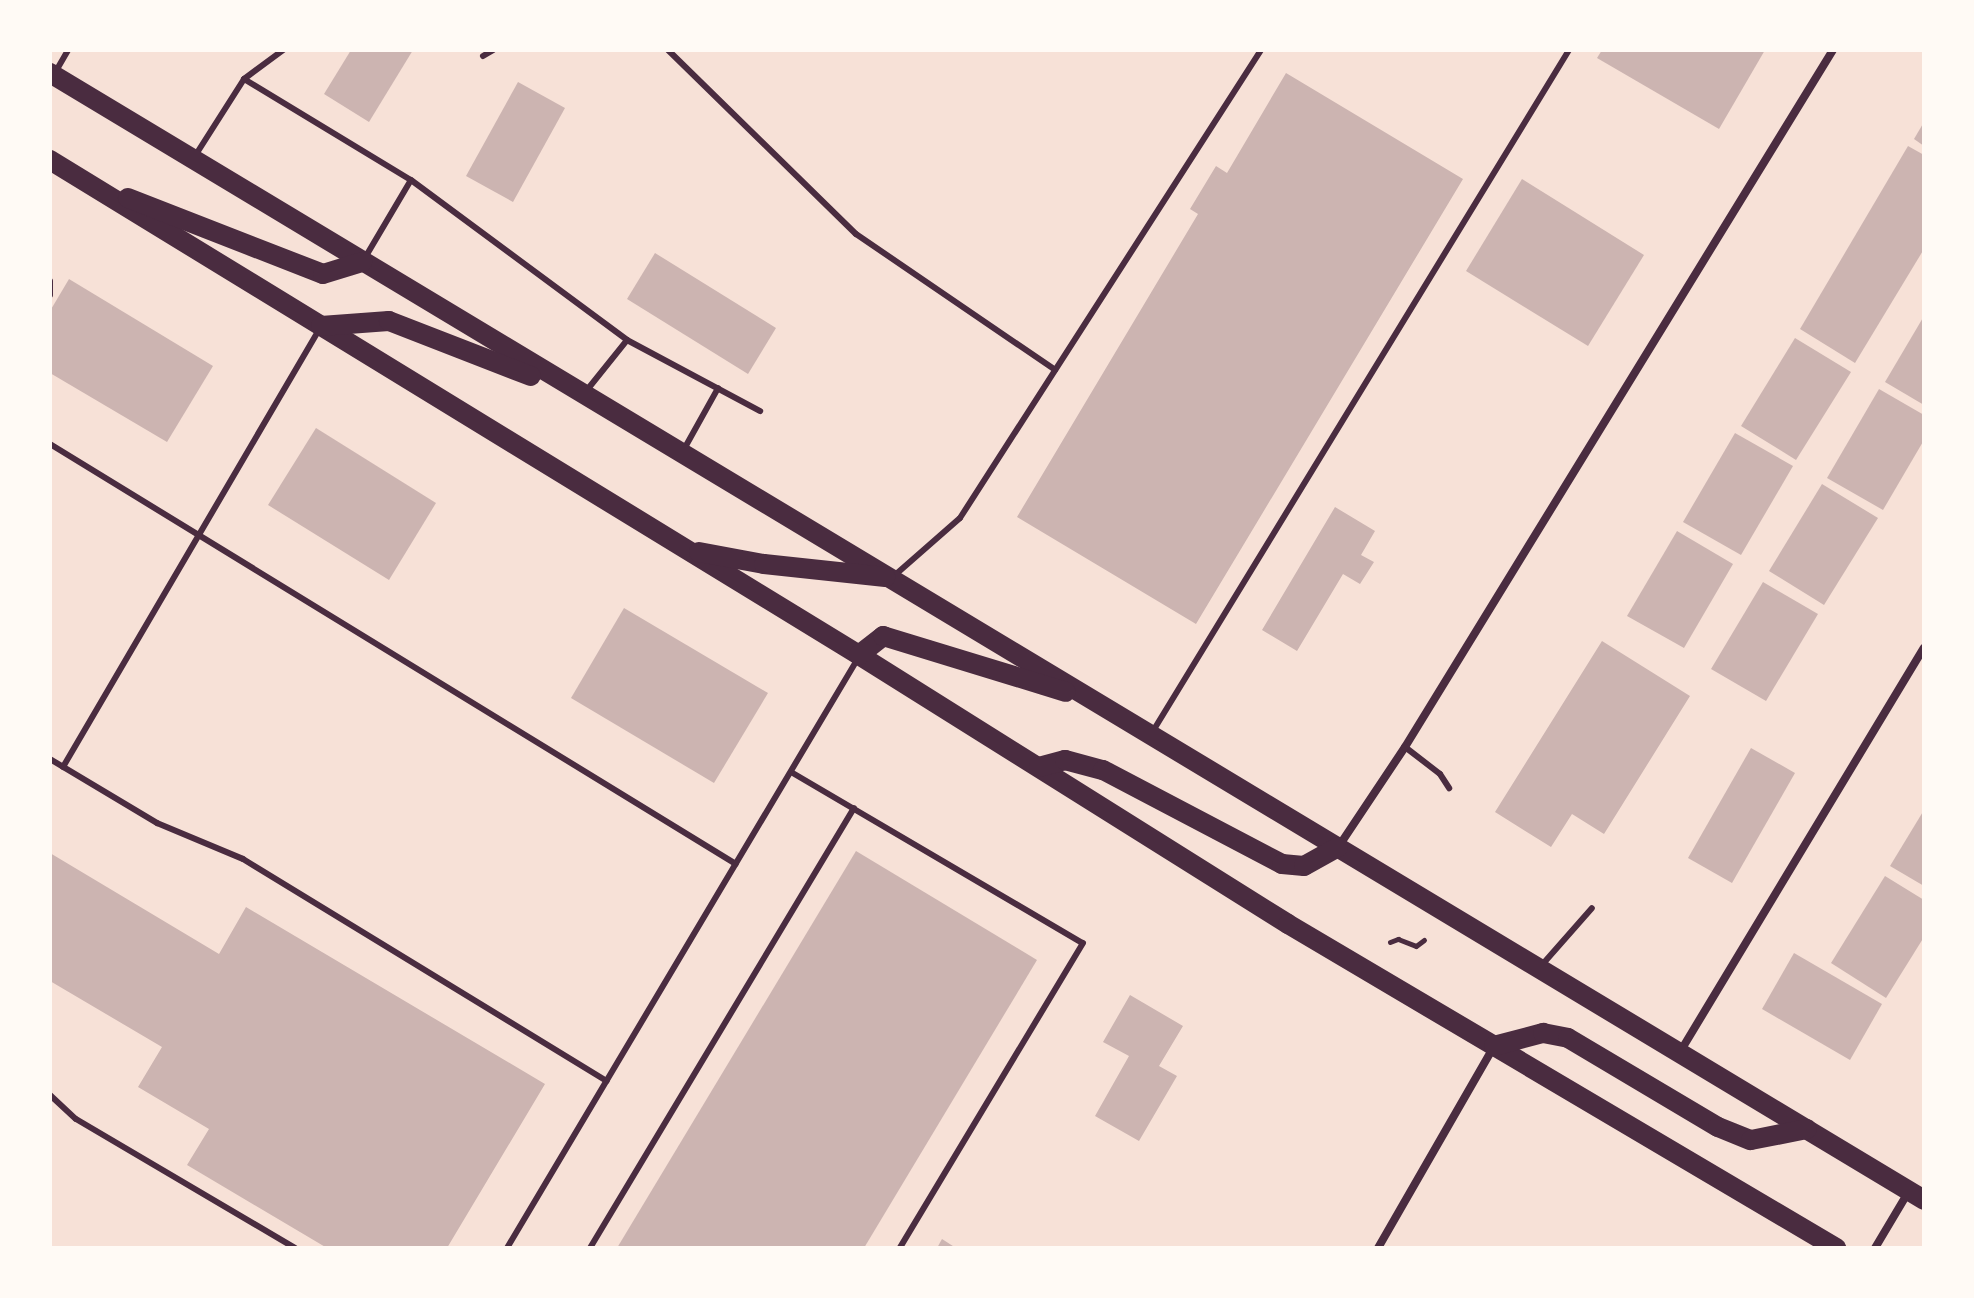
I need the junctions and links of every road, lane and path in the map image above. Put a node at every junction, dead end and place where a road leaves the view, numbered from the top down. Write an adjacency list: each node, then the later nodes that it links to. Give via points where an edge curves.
1 (68, 50): 9 (lane)
2 (283, 50): 10 (lane)
3 (493, 50): 8 (lane)
4 (668, 50): 20 (lane, via 856,234)
5 (1261, 50): 20 (lane)
6 (1569, 50): 32 (lane)
7 (1833, 50): 33 (street)
8 (483, 56)
9 (52, 74): 11 (main road)
10 (244, 79): 11 (lane); 13 (lane)
11 (193, 159): 15 (main road)
12 (50, 160): 14 (main road)
13 (411, 180): 15 (lane); 19 (lane)
14 (83, 181): 15 (main road, via 323,274); 18 (main road)
15 (362, 262): 22 (main road)
16 (50, 281): 17 (lane)
17 (50, 295)
18 (321, 326): 22 (main road, via 389,321); 26 (lane); 27 (main road)
19 (627, 340): 21 (lane); 22 (lane)
20 (1055, 370): 28 (lane, via 960,518)
21 (718, 388): 23 (lane); 25 (lane)
22 (583, 396): 25 (main road)
23 (760, 411)
24 (50, 444): 26 (lane)
25 (681, 455): 28 (main road)
26 (200, 537): 35 (lane); 41 (lane)
27 (683, 549): 28 (main road, via 764,564); 30 (main road)
28 (892, 577): 31 (main road)
29 (1924, 648): 47 (street)
30 (859, 655): 31 (main road, via 883,636); 36 (main road); 37 (lane)
31 (1093, 700): 32 (main road)
32 (1151, 734): 40 (main road)
33 (1405, 747): 38 (lane, via 1440,774); 40 (street)
34 (50, 759): 35 (lane)
35 (63, 767): 48 (lane, via 157,823 243,859)
36 (1039, 767): 40 (main road, via 1065,760 1103,770 1282,864 1304,866); 46 (main road)
37 (791, 772): 39 (lane); 41 (lane)
38 (1449, 788)
39 (854, 808): 54 (lane); 55 (lane, via 1083,943)
40 (1338, 847): 45 (main road)
41 (736, 864): 48 (lane)
42 (1592, 908): 45 (lane)
43 (1424, 940): 44 (path, via 1416,946 1398,939)
44 (1390, 942)
45 (1541, 966): 47 (main road)
46 (1494, 1046): 50 (main road, via 1543,1033 1568,1038 1718,1127 1751,1140); 56 (street); 57 (main road)
47 (1680, 1053): 50 (main road)
48 (607, 1081): 53 (lane)
49 (50, 1095): 52 (lane, via 76,1119)
50 (1807, 1129): 51 (main road)
51 (1917, 1196): 58 (street)
52 (295, 1248)
53 (507, 1248)
54 (590, 1248)
55 (900, 1248)
56 (1378, 1248)
57 (1836, 1248)
58 (1875, 1248)

